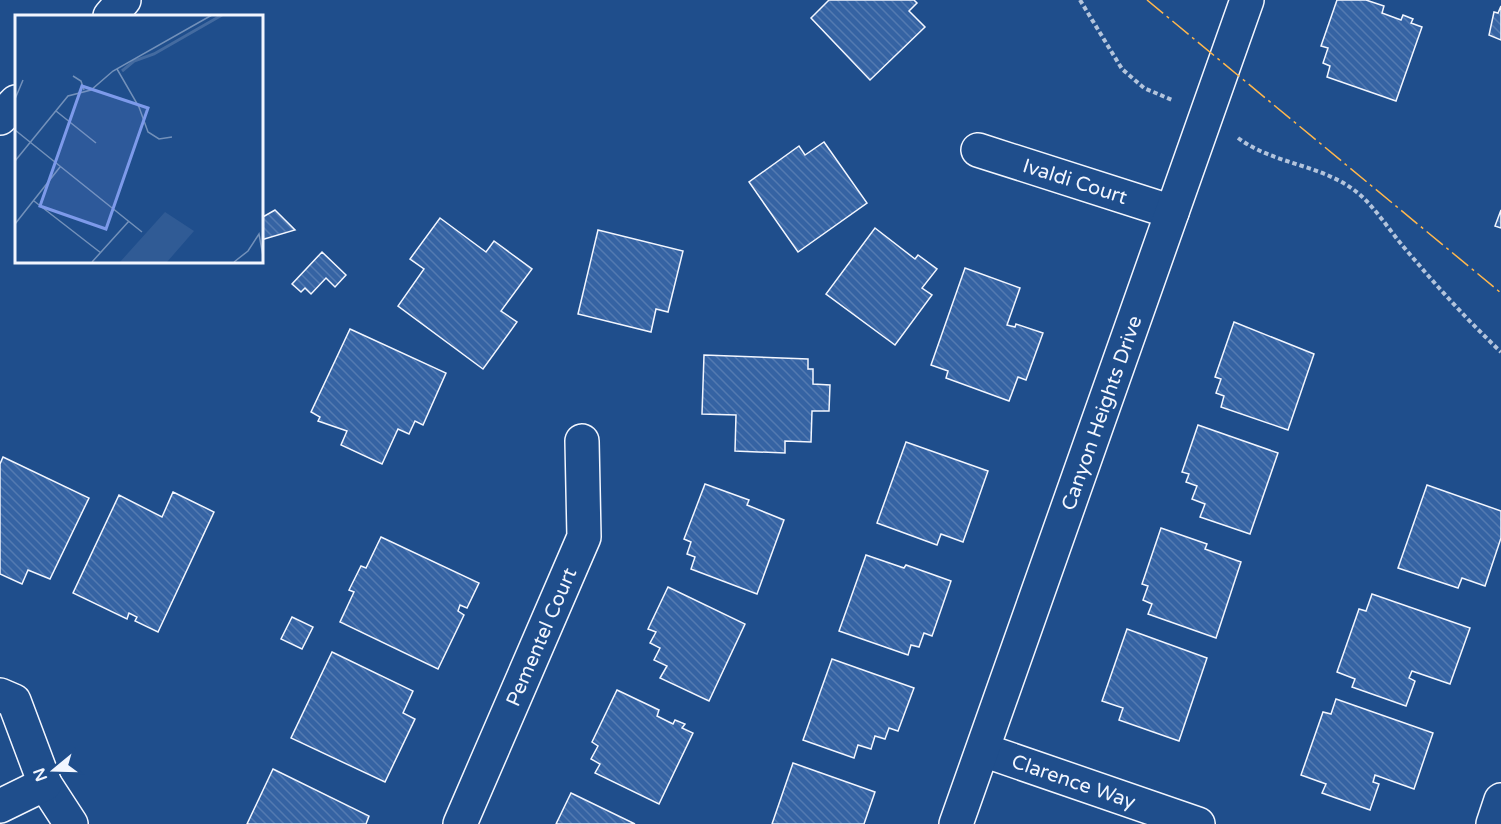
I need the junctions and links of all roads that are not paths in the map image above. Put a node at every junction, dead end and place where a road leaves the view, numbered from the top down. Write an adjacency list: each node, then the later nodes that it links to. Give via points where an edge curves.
1 (124, 0): 3 (street)
2 (1247, 0): 7 (street, Canyon Heights Drive)
3 (111, 15)
4 (15, 103): 5 (street)
5 (0, 118)
6 (978, 150): 7 (street, Ivaldi Court)
7 (1172, 212): 10 (street, Canyon Heights Drive)
8 (582, 441): 15 (street, Pementel Court, via 584,537)
9 (7, 698): 11 (street)
10 (983, 750): 16 (street, Canyon Heights Drive); 17 (street, Clarence Way)
11 (45, 784): 13 (street); 14 (street)
12 (1501, 800): 18 (street)
13 (0, 806)
14 (71, 824)
15 (460, 824)
16 (956, 824)
17 (1198, 824)
18 (1493, 824)

